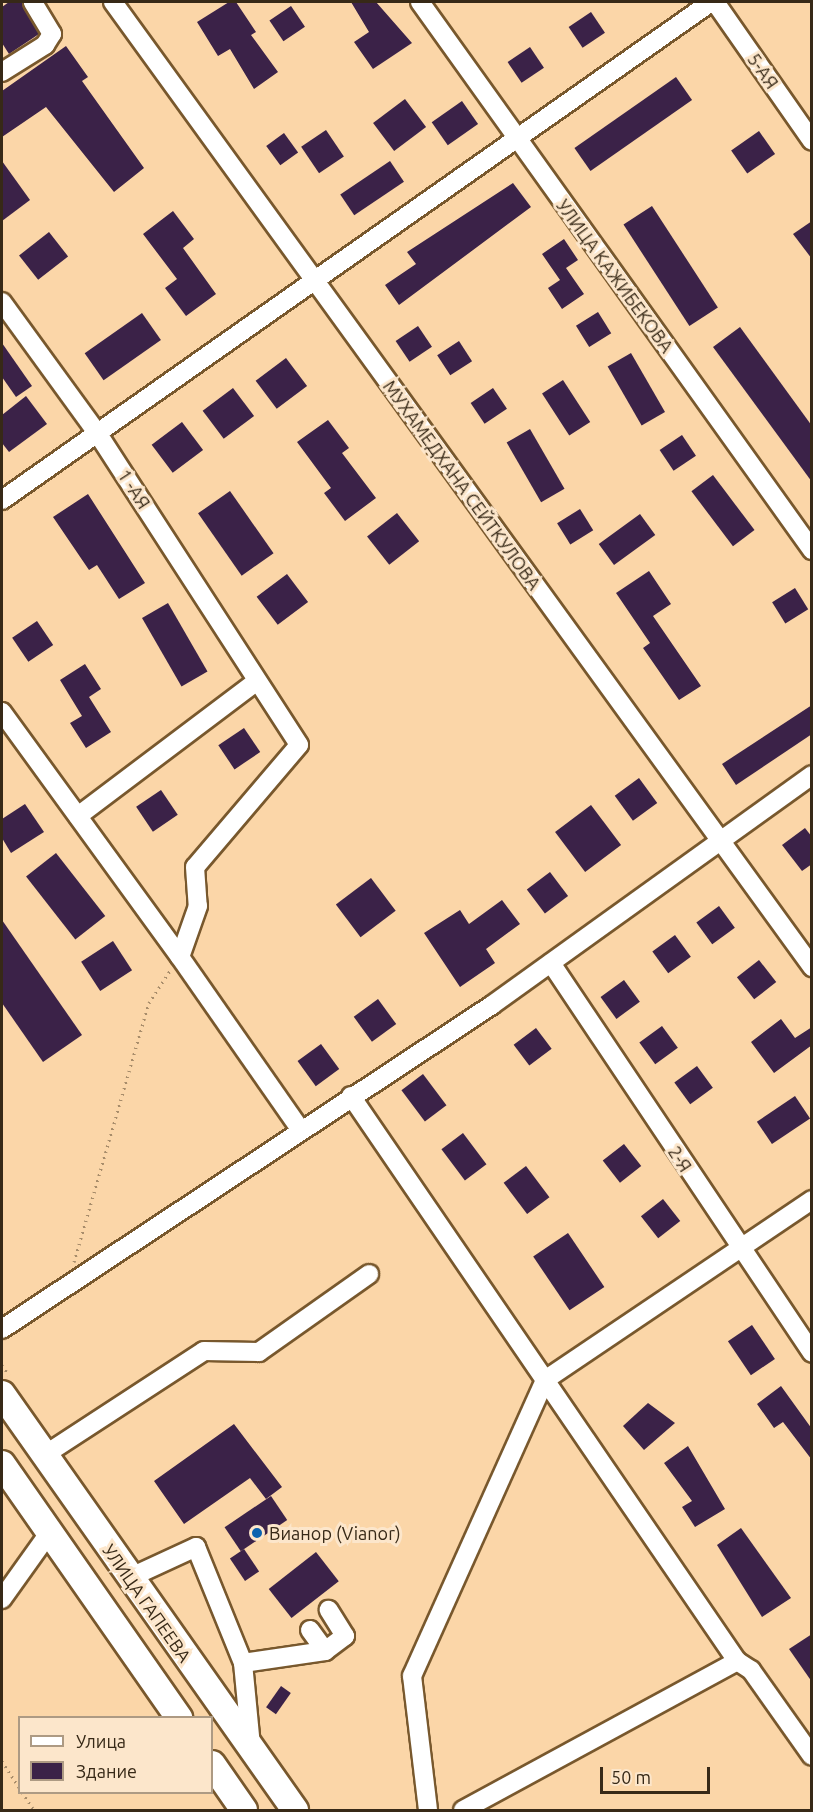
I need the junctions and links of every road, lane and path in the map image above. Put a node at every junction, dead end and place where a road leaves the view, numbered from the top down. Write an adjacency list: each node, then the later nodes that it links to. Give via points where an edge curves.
1 (33, 2): 6 (street, via 51,34 45,45)
2 (113, 2): 9 (street, МУХАМЕДХАНА СЕЙТКУЛОВА)
3 (420, 2): 7 (street, УЛИЦА КАЖИБЕКОВА)
4 (711, 2): 7 (street)
5 (716, 2): 8 (street, 5-АЯ)
6 (2, 72)
7 (516, 138): 9 (street); 13 (street, УЛИЦА КАЖИБЕКОВА)
8 (812, 141)
9 (312, 281): 11 (street); 18 (street, МУХАМЕДХАНА СЕЙТКУЛОВА)
10 (2, 302): 11 (street, 1 -АЯ)
11 (98, 434): 12 (street); 14 (street, 1 -АЯ)
12 (2, 500)
13 (812, 550)
14 (256, 682): 17 (street); 19 (street, 1 -АЯ, via 299,745 195,867 198,906)
15 (2, 712): 17 (street)
16 (812, 775): 18 (street)
17 (78, 816): 19 (street)
18 (722, 839): 20 (street); 21 (street, МУХАМЕДХАНА СЕЙТКУЛОВА)
19 (180, 957): 23 (street); 27 (path, via 149,1003)
20 (551, 963): 22 (street); 25 (street, 2-Я)
21 (812, 968)
22 (351, 1096): 23 (street); 30 (street)
23 (300, 1129): 27 (street)
24 (812, 1200): 25 (street)
25 (738, 1247): 29 (street, 2-Я); 30 (street)
26 (369, 1274): 32 (street, via 259,1352 204,1351)
27 (70, 1279): 28 (street)
28 (2, 1329)
29 (812, 1353)
30 (545, 1380): 40 (street); 53 (street, via 412,1676)
31 (2, 1394): 32 (highway, УЛИЦА ГАПЕЕВА)
32 (43, 1456): 35 (highway, УЛИЦА ГАПЕЕВА)
33 (2, 1464): 34 (highway)
34 (49, 1533): 36 (street); 42 (highway)
35 (129, 1578): 41 (street, via 196,1547); 43 (highway, УЛИЦА ГАПЕЕВА)
36 (2, 1599)
37 (329, 1610): 39 (street, via 345,1636)
38 (310, 1630): 39 (street)
39 (325, 1651): 41 (street)
40 (737, 1661): 44 (street, via 751,1670); 49 (street)
41 (243, 1663): 43 (street)
42 (178, 1716)
43 (251, 1749): 52 (highway, УЛИЦА ГАПЕЕВА)
44 (812, 1756)
45 (2, 1761): 47 (path)
46 (213, 1765): 51 (highway)
47 (18, 1785)
48 (23, 1794): 50 (path)
49 (469, 1809)
50 (34, 1810)
51 (244, 1810)
52 (295, 1810)
53 (428, 1810)

